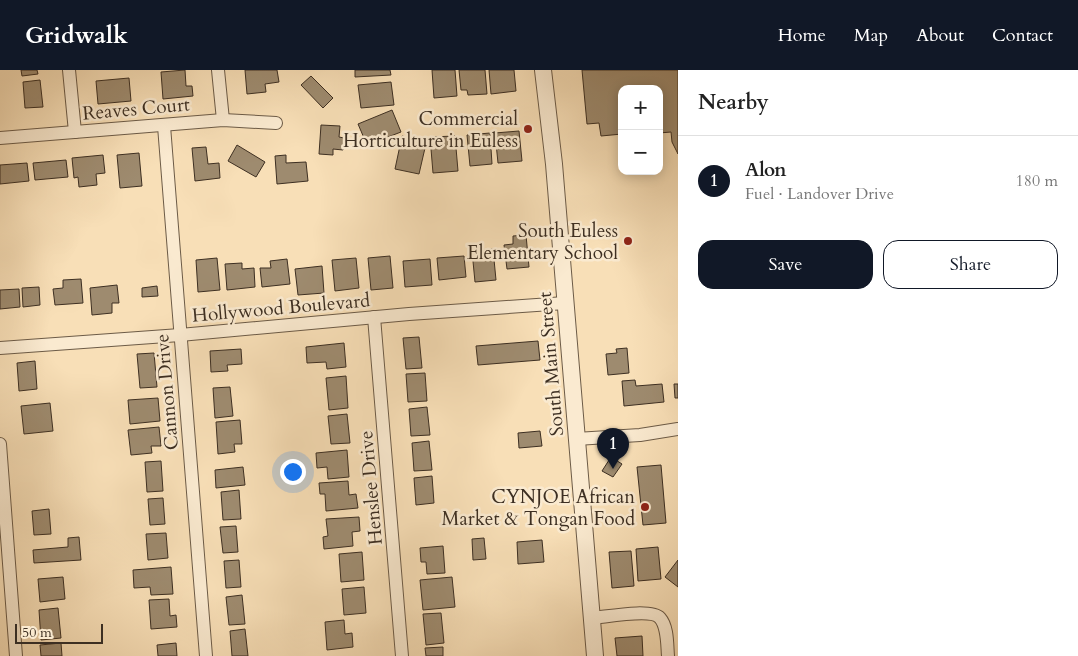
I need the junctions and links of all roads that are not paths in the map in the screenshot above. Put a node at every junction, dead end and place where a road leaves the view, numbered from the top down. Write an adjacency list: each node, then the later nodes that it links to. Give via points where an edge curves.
1 (69, 70): 7 (street)
2 (218, 70): 4 (street)
3 (543, 70): 9 (street, South Main Street)
4 (223, 120): 5 (street, Reaves Court); 6 (street, Reaves Court)
5 (276, 123)
6 (164, 126): 7 (street, Reaves Court); 11 (street, Cannon Drive)
7 (75, 132): 8 (street, Reaves Court)
8 (0, 138)
9 (565, 303): 10 (street, Hollywood Boulevard); 14 (street, South Main Street)
10 (374, 317): 11 (street, Hollywood Boulevard); 19 (street, Henslee Drive)
11 (180, 335): 12 (street, Hollywood Boulevard); 18 (street, Cannon Drive)
12 (0, 348)
13 (678, 429): 14 (street)
14 (576, 440): 16 (street, South Main Street)
15 (0, 444): 17 (street)
16 (592, 618): 20 (street, South Main Street); 21 (street, via 656,615 665,630)
17 (16, 656)
18 (206, 656)
19 (402, 656)
20 (595, 656)
21 (668, 656)

